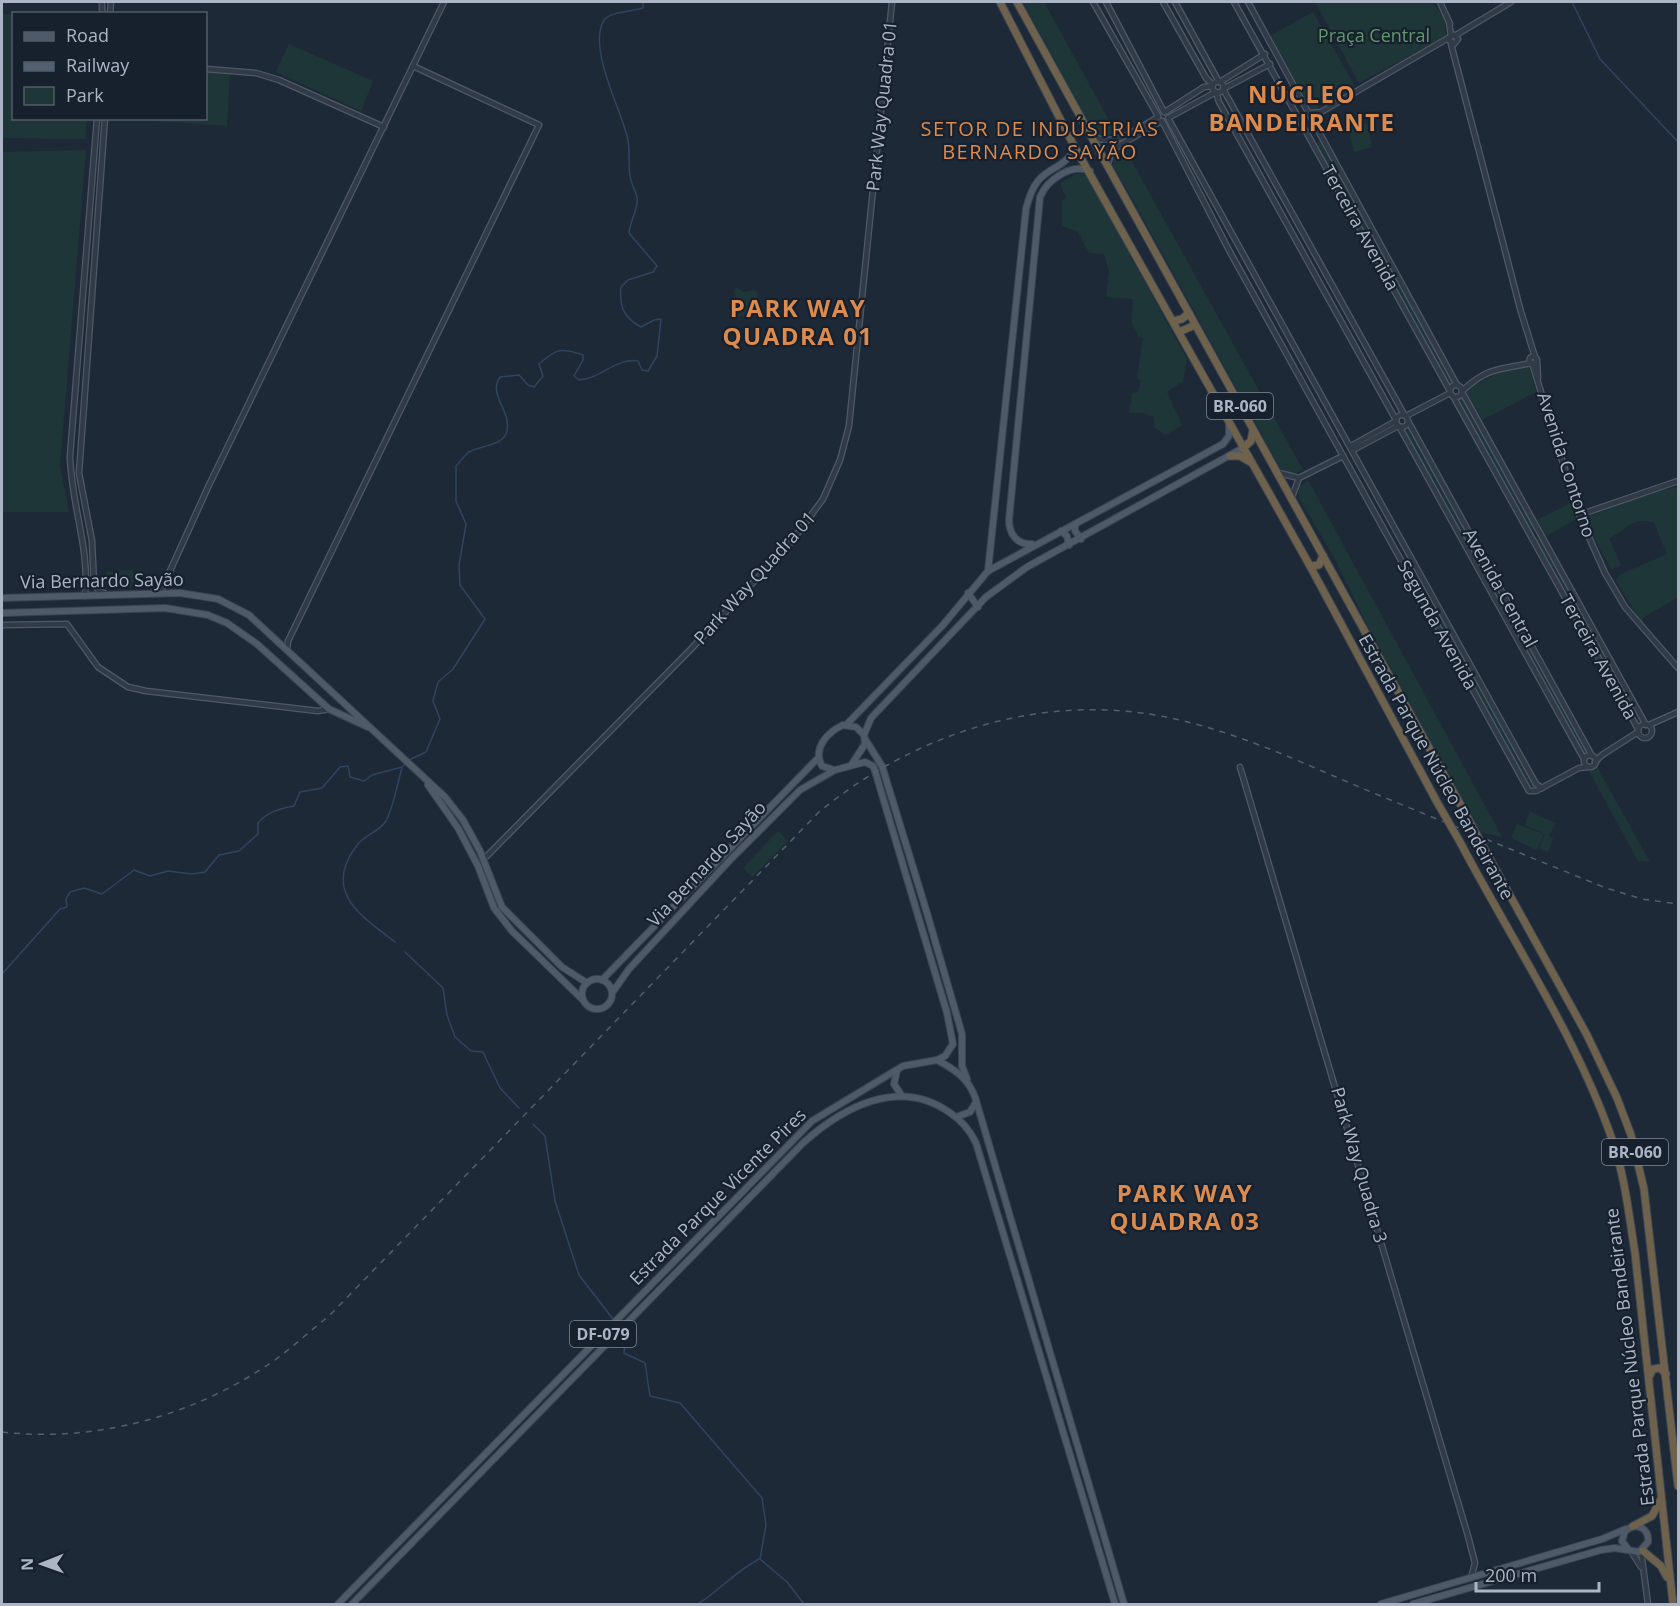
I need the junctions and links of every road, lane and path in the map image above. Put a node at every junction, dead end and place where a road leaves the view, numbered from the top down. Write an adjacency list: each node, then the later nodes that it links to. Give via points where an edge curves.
1 (444, 2): 25 (street)
2 (892, 2): 173 (street, Park Way Quadra 01, via 849,426 823,499 792,541 692,648)
3 (1000, 2): 47 (highway, Estrada Parque Núcleo Bandeirante / BR-060)
4 (1017, 2): 42 (highway, Estrada Parque Núcleo Bandeirante / BR-060)
5 (1093, 2): 6 (street); 14 (street, Segunda Avenida)
6 (1100, 2)
7 (1163, 2): 21 (street)
8 (1175, 2): 19 (street)
9 (1234, 2): 16 (street, Terceira Avenida)
10 (1248, 2): 15 (street, Terceira Avenida)
11 (1440, 2): 20 (street, Avenida Contorno)
12 (1511, 2): 20 (street)
13 (1107, 4): 14 (street); 32 (street)
14 (1098, 11): 35 (street, Segunda Avenida)
15 (1258, 19): 16 (street); 17 (street, Terceira Avenida)
16 (1247, 25): 18 (street, Terceira Avenida)
17 (1262, 27): 18 (street); 34 (street, Terceira Avenida)
18 (1251, 33): 22 (street, Terceira Avenida)
19 (1195, 35): 21 (street); 28 (street)
20 (1454, 39): 33 (street); 81 (street, Avenida Contorno)
21 (1185, 40): 29 (street)
22 (1265, 54): 23 (street); 24 (street, Terceira Avenida)
23 (1258, 59): 26 (street); 28 (street)
24 (1270, 64): 26 (street); 41 (street, Terceira Avenida)
25 (413, 66): 40 (street); 142 (street, via 539,125)
26 (1264, 68): 30 (street)
27 (207, 69): 40 (street, via 247,72 279,80)
28 (1219, 82): 29 (street); 30 (street, Avenida Central)
29 (1213, 85): 31 (street, Avenida Central); 32 (street)
30 (1223, 89): 31 (street); 52 (street, Avenida Central)
31 (1216, 92): 36 (street); 53 (street, Avenida Central)
32 (1164, 112): 35 (street); 36 (street, Segunda Avenida)
33 (1321, 112): 34 (street); 39 (street)
34 (1310, 113): 39 (street, Terceira Avenida)
35 (1160, 118): 36 (street); 43 (street); 45 (street); 56 (street, Segunda Avenida)
36 (1168, 118): 55 (street, Segunda Avenida)
37 (97, 120): 59 (street)
38 (105, 120): 60 (street)
39 (1316, 126): 41 (street, via 1312,133); 44 (street, Terceira Avenida)
40 (384, 127): 122 (street, via 208,485)
41 (1307, 133): 46 (street, Terceira Avenida)
42 (1090, 134): 43 (street, via 1106,140); 48 (highway, Estrada Parque Núcleo Bandeirante / BR-060)
43 (1126, 134): 45 (street)
44 (1322, 136): 46 (street); 61 (street, Terceira Avenida)
45 (1130, 141): 48 (street, via 1110,153)
46 (1314, 144): 62 (street, Terceira Avenida)
47 (1076, 149): 49 (main road); 50 (highway, Estrada Parque Núcleo Bandeirante / BR-060)
48 (1108, 166): 73 (highway, Estrada Parque Núcleo Bandeirante / BR-060)
49 (1049, 170): 51 (main road, via 1054,171); 65 (main road, via 1039,178 1028,200)
50 (1090, 172): 51 (main road, via 1077,169); 74 (highway, Estrada Parque Núcleo Bandeirante / BR-060)
51 (1054, 179): 66 (main road, via 1040,197)
52 (1278, 187): 53 (street); 54 (street); 69 (street, Avenida Central)
53 (1268, 189): 54 (street, Avenida Central)
54 (1271, 195): 70 (street, Avenida Central)
55 (1215, 201): 56 (street); 57 (street, Segunda Avenida)
56 (1205, 206): 58 (street, Segunda Avenida)
57 (1219, 207): 58 (street); 77 (street, Segunda Avenida)
58 (1208, 213): 78 (street, Segunda Avenida)
59 (89, 217): 60 (street); 106 (street, via 70,456)
60 (96, 218): 103 (street, via 79,456)
61 (1376, 235): 62 (street); 63 (street, Terceira Avenida)
62 (1367, 241): 64 (street, Terceira Avenida)
63 (1382, 245): 64 (street); 82 (street, Terceira Avenida)
64 (1372, 250): 83 (street, Terceira Avenida)
65 (1021, 263): 66 (main road, via 1027,268); 67 (main road)
66 (1034, 267): 68 (main road)
67 (1020, 278): 68 (main road); 84 (main road)
68 (1033, 278): 85 (main road)
69 (1339, 296): 70 (street); 71 (street, Avenida Central)
70 (1329, 301): 72 (street, Avenida Central)
71 (1343, 304): 72 (street); 86 (street, Avenida Central)
72 (1335, 312): 88 (street, Avenida Central)
73 (1189, 313): 74 (highway); 75 (highway, Estrada Parque Núcleo Bandeirante / BR-060)
74 (1173, 321): 76 (highway, Estrada Parque Núcleo Bandeirante / BR-060)
75 (1195, 325): 76 (highway); 91 (highway, Estrada Parque Núcleo Bandeirante / BR-060)
76 (1179, 332): 87 (highway, Estrada Parque Núcleo Bandeirante / BR-060)
77 (1288, 335): 78 (street); 79 (street, Segunda Avenida)
78 (1279, 340): 80 (street, Segunda Avenida)
79 (1293, 343): 80 (street); 93 (street, Segunda Avenida)
80 (1284, 348): 95 (street, Segunda Avenida)
81 (1533, 360): 82 (street, via 1492,371); 109 (street, Avenida Contorno)
82 (1461, 389): 83 (street, via 1458,397); 83 (street, via 1452,386); 112 (street, Terceira Avenida)
83 (1452, 394): 86 (street); 113 (street, Terceira Avenida)
84 (1006, 410): 85 (main road, via 1015,417); 90 (main road)
85 (1020, 413): 89 (main road)
86 (1406, 418): 88 (street, via 1399,416); 88 (street, via 1406,426); 118 (street, Avenida Central)
87 (1229, 421): 92 (highway, Estrada Parque Núcleo Bandeirante / BR-060); 94 (main road, via 1229,436)
88 (1397, 423): 93 (street); 120 (street, Avenida Central)
89 (1018, 428): 90 (main road, via 1011,425); 105 (main road)
90 (1003, 429): 104 (main road)
91 (1253, 429): 92 (highway, via 1251,441); 99 (highway, Estrada Parque Núcleo Bandeirante / BR-060)
92 (1243, 448): 96 (main road); 98 (highway, Estrada Parque Núcleo Bandeirante / BR-060)
93 (1351, 448): 95 (street, via 1344,445); 95 (street, via 1350,456); 127 (street, Segunda Avenida)
94 (1212, 449): 97 (main road); 110 (main road)
95 (1342, 453): 100 (street); 132 (street, Segunda Avenida)
96 (1230, 456): 97 (main road); 98 (highway, via 1240,456)
97 (1219, 461): 114 (main road)
98 (1251, 463): 119 (highway, Estrada Parque Núcleo Bandeirante / BR-060)
99 (1277, 473): 100 (street); 102 (highway, Estrada Parque Núcleo Bandeirante / BR-060)
100 (1299, 478): 102 (street)
101 (1678, 481): 109 (street)
102 (1292, 500): 117 (highway, Estrada Parque Núcleo Bandeirante / BR-060)
103 (84, 503): 106 (street); 107 (street)
104 (995, 504): 105 (main road, via 1006,508); 121 (main road)
105 (1010, 504): 115 (main road, via 1011,532 1023,543)
106 (77, 505): 108 (street)
107 (86, 510): 108 (street); 126 (street, via 94,584)
108 (78, 511): 128 (street, via 85,541)
109 (1579, 516): 143 (street, Avenida Contorno, via 1625,607)
110 (1075, 524): 111 (main road); 114 (main road)
111 (1061, 531): 115 (main road); 116 (main road, via 1068,536)
112 (1540, 532): 113 (street); 144 (street, Terceira Avenida)
113 (1530, 538): 147 (street, Terceira Avenida)
114 (1081, 539): 116 (main road)
115 (1035, 544): 121 (main road)
116 (1069, 545): 134 (main road, via 996,587)
117 (1323, 556): 119 (highway, via 1319,565); 188 (highway, Estrada Parque Núcleo Bandeirante / BR-060, bridge, via 1587,1035 1617,1098 1644,1189)
118 (1486, 563): 120 (street); 160 (street, Avenida Central)
119 (1310, 566): 189 (highway, Estrada Parque Núcleo Bandeirante / BR-060, bridge, via 1590,1082 1614,1143 1626,1196)
120 (1477, 568): 162 (street, Avenida Central)
121 (988, 571): 125 (main road)
122 (165, 583): 123 (street); 124 (street)
123 (159, 593): 124 (main road, Via Bernardo Sayão); 126 (main road, Via Bernardo Sayão)
124 (168, 593): 142 (main road, Via Bernardo Sayão, via 218,598)
125 (968, 593): 134 (main road); 154 (main road, via 943,625)
126 (106, 594): 128 (main road, Via Bernardo Sayão)
127 (1432, 594): 132 (street); 133 (street, Segunda Avenida)
128 (86, 596): 131 (main road, Via Bernardo Sayão)
129 (29, 597): 130 (main road, Via Bernardo Sayão); 131 (main road, Via Bernardo Sayão); 138 (main road, via 35,600)
130 (2, 598)
131 (46, 598): 136 (main road, via 43,604)
132 (1423, 600): 135 (street, Segunda Avenida)
133 (1438, 605): 135 (street); 145 (street, Segunda Avenida)
134 (978, 607): 158 (main road, via 871,718)
135 (1429, 610): 146 (street, Segunda Avenida)
136 (49, 611): 137 (main road, Via Bernardo Sayão); 138 (main road, Via Bernardo Sayão)
137 (67, 611): 140 (street); 152 (main road, Via Bernardo Sayão, via 165,608 208,615 257,644)
138 (32, 612): 139 (main road, Via Bernardo Sayão)
139 (2, 613)
140 (67, 624): 141 (street); 152 (street, via 98,667 136,689 318,711)
141 (2, 625)
142 (285, 642): 151 (main road, Via Bernardo Sayão, via 287,650)
143 (1678, 668)
144 (1617, 670): 147 (street, via 1613,677); 148 (street, Terceira Avenida)
145 (1476, 672): 146 (street); 149 (street); 170 (street, Segunda Avenida)
146 (1464, 674): 149 (street, Segunda Avenida)
147 (1607, 676): 150 (street, Terceira Avenida)
148 (1622, 679): 150 (street); 155 (street, Terceira Avenida)
149 (1467, 680): 172 (street, Segunda Avenida, via 1529,791)
150 (1612, 685): 157 (street, Terceira Avenida)
151 (337, 697): 152 (main road); 156 (main road, Via Bernardo Sayão)
152 (329, 709): 156 (main road, Via Bernardo Sayão)
153 (1678, 712): 155 (street)
154 (847, 724): 158 (main road); 161 (main road, via 826,737)
155 (1649, 726): 157 (street); 157 (street, via 1648,736)
156 (371, 728): 169 (main road, Via Bernardo Sayão)
157 (1638, 733): 159 (street)
158 (865, 737): 164 (main road); 180 (main road, via 882,766 909,852 962,1034 962,1066)
159 (1602, 755): 160 (street); 163 (street)
160 (1592, 756): 162 (street); 163 (street, Avenida Central)
161 (818, 758): 168 (main road, via 826,769); 174 (main road)
162 (1584, 760): 166 (street, Avenida Central); 167 (street)
163 (1595, 762): 166 (street)
164 (852, 764): 168 (main road); 178 (main road, via 868,763 875,771 946,1012 953,1044)
165 (1240, 767): 199 (street, Park Way Quadra 3)
166 (1588, 767): 167 (street)
167 (1579, 768): 171 (street)
168 (835, 770): 176 (main road, Via Bernardo Sayão, via 800,790 783,806 629,969)
169 (421, 775): 173 (main road, Via Bernardo Sayão, via 454,808); 177 (main road, Via Bernardo Sayão, via 458,828 494,908 512,931)
170 (1536, 784): 171 (street, Segunda Avenida); 172 (street, Segunda Avenida)
171 (1542, 788): 172 (street)
172 (1534, 792)
173 (483, 860): 175 (main road, Via Bernardo Sayão, via 502,907 562,966)
174 (602, 980): 175 (main road); 176 (main road)
175 (587, 982): 177 (main road)
176 (612, 993): 177 (main road, via 611,1000 600,1009 593,1009)
177 (583, 1000)
178 (937, 1060): 179 (main road, Estrada Parque Vicente Pires / DF-079); 180 (main road)
179 (897, 1069): 181 (main road, via 894,1084); 184 (main road, Estrada Parque Vicente Pires / DF-079, via 812,1121)
180 (969, 1083): 182 (main road)
181 (902, 1096): 183 (main road, Estrada Parque Vicente Pires / DF-079, via 931,1102); 185 (main road, Estrada Parque Vicente Pires / DF-079, via 858,1105 819,1129)
182 (976, 1102): 183 (main road, via 970,1112); 207 (main road)
183 (956, 1117): 206 (main road, Estrada Parque Vicente Pires / DF-079, via 974,1138 987,1173)
184 (695, 1240): 185 (main road, via 688,1252); 186 (main road, Estrada Parque Vicente Pires / DF-079)
185 (691, 1257): 187 (main road, Estrada Parque Vicente Pires / DF-079)
186 (676, 1259): 187 (main road, via 679,1264); 192 (main road, Estrada Parque Vicente Pires / DF-079)
187 (674, 1273): 193 (main road, Estrada Parque Vicente Pires / DF-079)
188 (1666, 1374): 189 (highway, via 1660,1368 1653,1369); 190 (highway, Estrada Parque Núcleo Bandeirante / BR-060)
189 (1648, 1378): 191 (highway, Estrada Parque Núcleo Bandeirante / BR-060)
190 (1678, 1486)
191 (1662, 1497): 195 (highway, via 1652,1516); 203 (highway, Estrada Parque Núcleo Bandeirante / BR-060)
192 (425, 1516): 193 (main road); 194 (main road, Estrada Parque Vicente Pires / DF-079)
193 (431, 1522): 196 (main road, Estrada Parque Vicente Pires / DF-079)
194 (417, 1524): 196 (main road); 204 (main road, Estrada Parque Vicente Pires / DF-079)
195 (1630, 1527): 197 (main road, via 1622,1541); 198 (main road, via 1640,1526 1647,1533 1648,1542); 201 (main road)
196 (423, 1530): 205 (main road, Estrada Parque Vicente Pires / DF-079)
197 (1629, 1550): 198 (main road); 200 (street); 209 (main road, via 1615,1548 1585,1554)
198 (1642, 1551): 200 (street); 203 (highway, via 1661,1566)
199 (1475, 1563): 201 (street, Park Way Quadra 3); 202 (street)
200 (1641, 1567): 210 (street)
201 (1485, 1573): 202 (main road)
202 (1471, 1578): 208 (main road)
203 (1670, 1586): 211 (highway, Estrada Parque Núcleo Bandeirante / BR-060)
204 (338, 1605)
205 (352, 1605)
206 (1114, 1605)
207 (1124, 1605)
208 (1381, 1605)
209 (1413, 1605)
210 (1648, 1605)
211 (1673, 1605)

